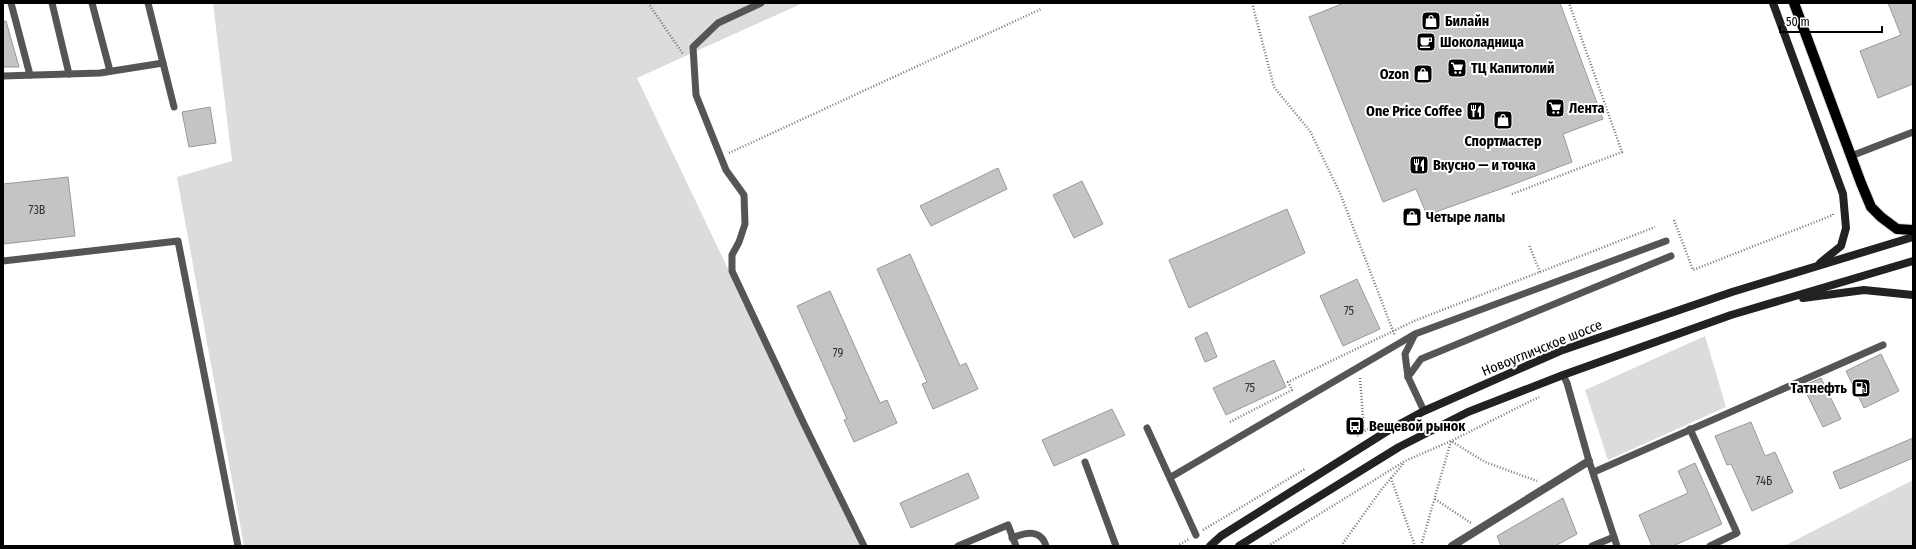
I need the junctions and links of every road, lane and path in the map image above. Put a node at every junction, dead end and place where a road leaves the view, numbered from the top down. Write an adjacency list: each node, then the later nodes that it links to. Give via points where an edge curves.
1 (11, 3): 15 (lane)
2 (52, 3): 16 (lane)
3 (92, 3): 13 (lane)
4 (148, 3): 12 (lane)
5 (648, 3): 14 (path)
6 (761, 3): 14 (lane, via 718,23 693,47)
7 (1252, 3): 37 (path, via 1274,87 1310,131 1340,193)
8 (1569, 3): 22 (path, via 1622,152)
9 (1773, 3): 33 (main road, via 1843,194 1846,228 1841,246)
10 (1794, 3): 20 (main road)
11 (1041, 9): 21 (path)
12 (163, 63): 13 (lane); 18 (lane)
13 (110, 71): 16 (lane)
14 (694, 71): 21 (lane, via 696,95)
15 (30, 74): 16 (lane); 17 (lane)
16 (69, 74)
17 (3, 76)
18 (174, 107)
19 (1913, 132): 20 (lane)
20 (1851, 156): 26 (main road, via 1871,207 1897,229)
21 (721, 157): 67 (lane, via 726,170 744,195 745,224 740,242 732,255 732,271)
22 (1512, 194)
23 (1834, 207): 24 (path, via 1833,215 1693,270)
24 (1674, 220)
25 (1655, 227): 34 (path)
26 (1913, 230)
27 (1913, 237): 33 (main road, Новоугличское шоссе)
28 (1666, 241): 38 (lane)
29 (1529, 245): 34 (path)
30 (1671, 256): 43 (lane, via 1421,359)
31 (3, 260): 66 (lane, via 178,241)
32 (1913, 262): 36 (main road)
33 (1817, 266): 45 (main road, Новоугличское шоссе, via 1713,298 1560,352)
34 (1540, 272): 37 (path)
35 (1913, 295): 36 (main road, via 1864,290)
36 (1777, 302): 42 (main road, via 1731,315)
37 (1393, 331): 39 (path); 46 (path, via 1288,382 1292,390)
38 (1415, 334): 39 (lane); 43 (lane, via 1405,354)
39 (1399, 344): 58 (lane)
40 (1883, 345): 49 (lane)
41 (1360, 375): 50 (path)
42 (1563, 375): 54 (lane); 74 (main road, via 1468,412 1399,447)
43 (1408, 378): 45 (lane)
44 (1540, 397): 52 (path)
45 (1424, 411): 73 (main road, Новоугличское шоссе, via 1324,470 1221,536)
46 (1230, 422)
47 (1147, 428): 58 (lane)
48 (1371, 428): 50 (path)
49 (1690, 429): 57 (lane); 82 (lane, via 1737,533)
50 (1364, 431): 51 (path)
51 (1352, 439)
52 (1452, 440): 53 (path); 60 (path, via 1485,462); 61 (path)
53 (1405, 461): 59 (path); 75 (path)
54 (1589, 461): 57 (lane); 60 (street)
55 (1085, 462): 71 (lane)
56 (1307, 467): 63 (path)
57 (1594, 472): 64 (lane)
58 (1171, 477): 63 (lane)
59 (1391, 478): 76 (path); 77 (path)
60 (1549, 486): 62 (street)
61 (1435, 499): 62 (path); 78 (path)
62 (1481, 529): 79 (street)
63 (1196, 535): 72 (path)
64 (1614, 537): 80 (lane); 81 (lane)
65 (1012, 538): 68 (lane, via 1008,525); 69 (lane); 70 (lane, via 1027,532 1035,533 1045,540)
66 (238, 546)
67 (864, 546)
68 (958, 546)
69 (1016, 546)
70 (1046, 546)
71 (1116, 546)
72 (1177, 546)
73 (1210, 546)
74 (1239, 546)
75 (1268, 546)
76 (1341, 546)
77 (1415, 546)
78 (1421, 546)
79 (1452, 546)
80 (1592, 546)
81 (1617, 546)
82 (1710, 546)

